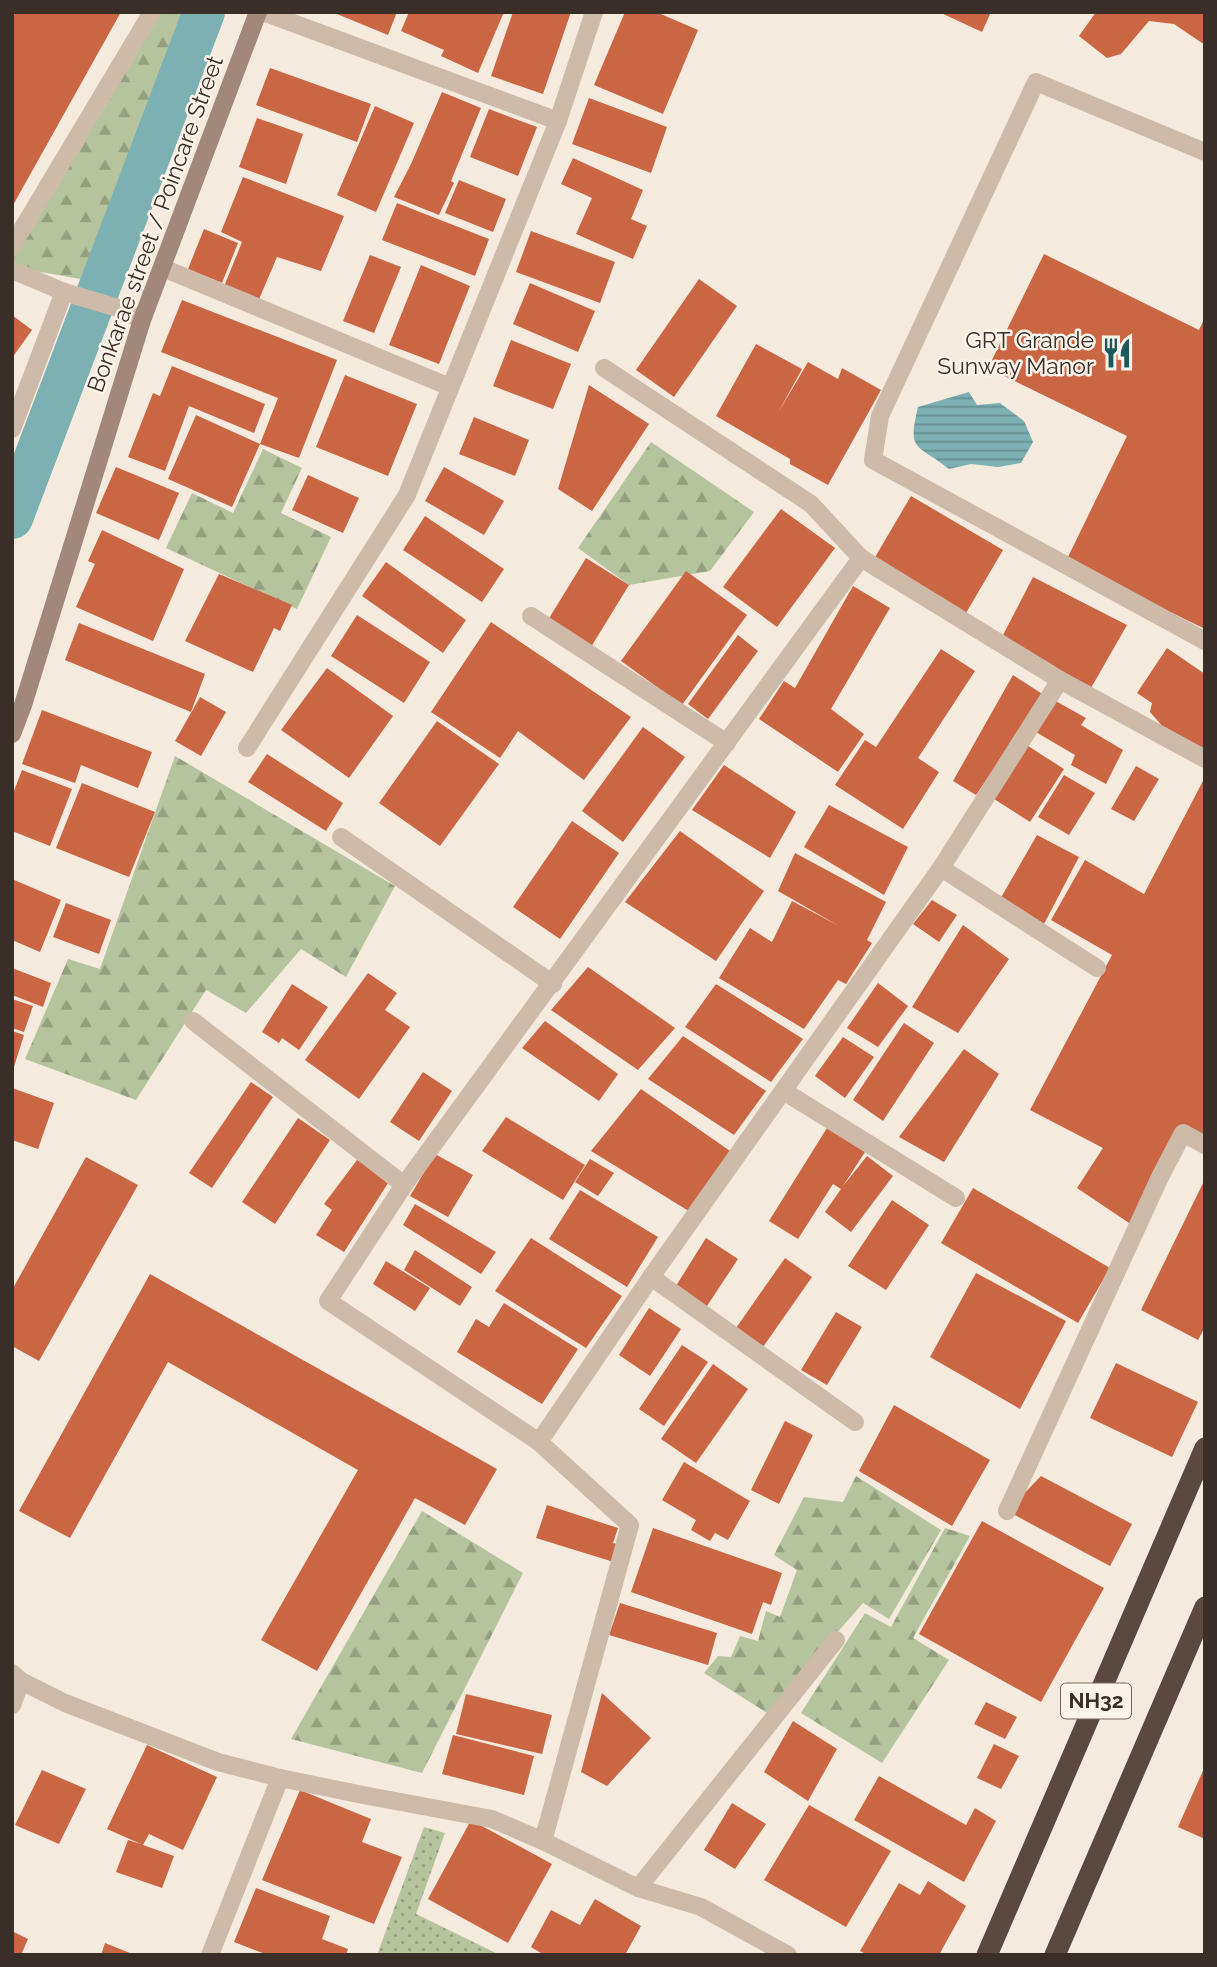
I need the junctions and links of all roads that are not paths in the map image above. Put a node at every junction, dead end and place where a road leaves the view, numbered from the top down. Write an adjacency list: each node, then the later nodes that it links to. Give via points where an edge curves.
1 (152, 12): 6 (street)
2 (260, 12): 4 (street); 7 (street, Bonkarae street / Poincare Street)
3 (594, 12): 4 (street)
4 (558, 121): 12 (street)
5 (1205, 152): 16 (street, via 1036,82 880,416 873,460)
6 (12, 246)
7 (163, 268): 10 (street, Bonkarae street / Poincare Street); 12 (street)
8 (12, 270): 9 (street)
9 (64, 292): 10 (street); 13 (street)
10 (142, 320): 18 (street, Bonkarae street / Poincare Street)
11 (604, 368): 14 (street, via 811,504)
12 (450, 387): 20 (street, via 407,495)
13 (12, 429)
14 (861, 558): 17 (street); 19 (street)
15 (531, 615): 19 (street)
16 (1205, 641)
17 (1060, 680): 21 (street); 23 (street)
18 (12, 734)
19 (727, 743): 25 (street)
20 (247, 748)
21 (1205, 759)
22 (341, 837): 25 (street)
23 (941, 868): 24 (street); 27 (street)
24 (1097, 968)
25 (553, 984): 29 (street)
26 (192, 1021): 29 (street)
27 (785, 1092): 30 (street); 31 (street)
28 (1205, 1145): 35 (street, via 1183,1133 1177,1144)
29 (404, 1185): 33 (street, via 328,1301)
30 (956, 1198)
31 (651, 1277): 32 (street); 33 (street)
32 (856, 1422)
33 (539, 1442): 41 (street, via 629,1524)
34 (1205, 1448): 45 (highway, NH32)
35 (1007, 1511)
36 (1205, 1607): 46 (highway, NH32)
37 (836, 1640): 42 (street)
38 (17, 1677): 39 (street); 40 (street, via 65,1703 218,1762)
39 (12, 1705)
40 (280, 1778): 41 (street, via 492,1819); 43 (street)
41 (543, 1841): 42 (street)
42 (638, 1888): 44 (street, via 701,1907)
43 (210, 1955)
44 (788, 1955)
45 (987, 1955)
46 (1055, 1955)

